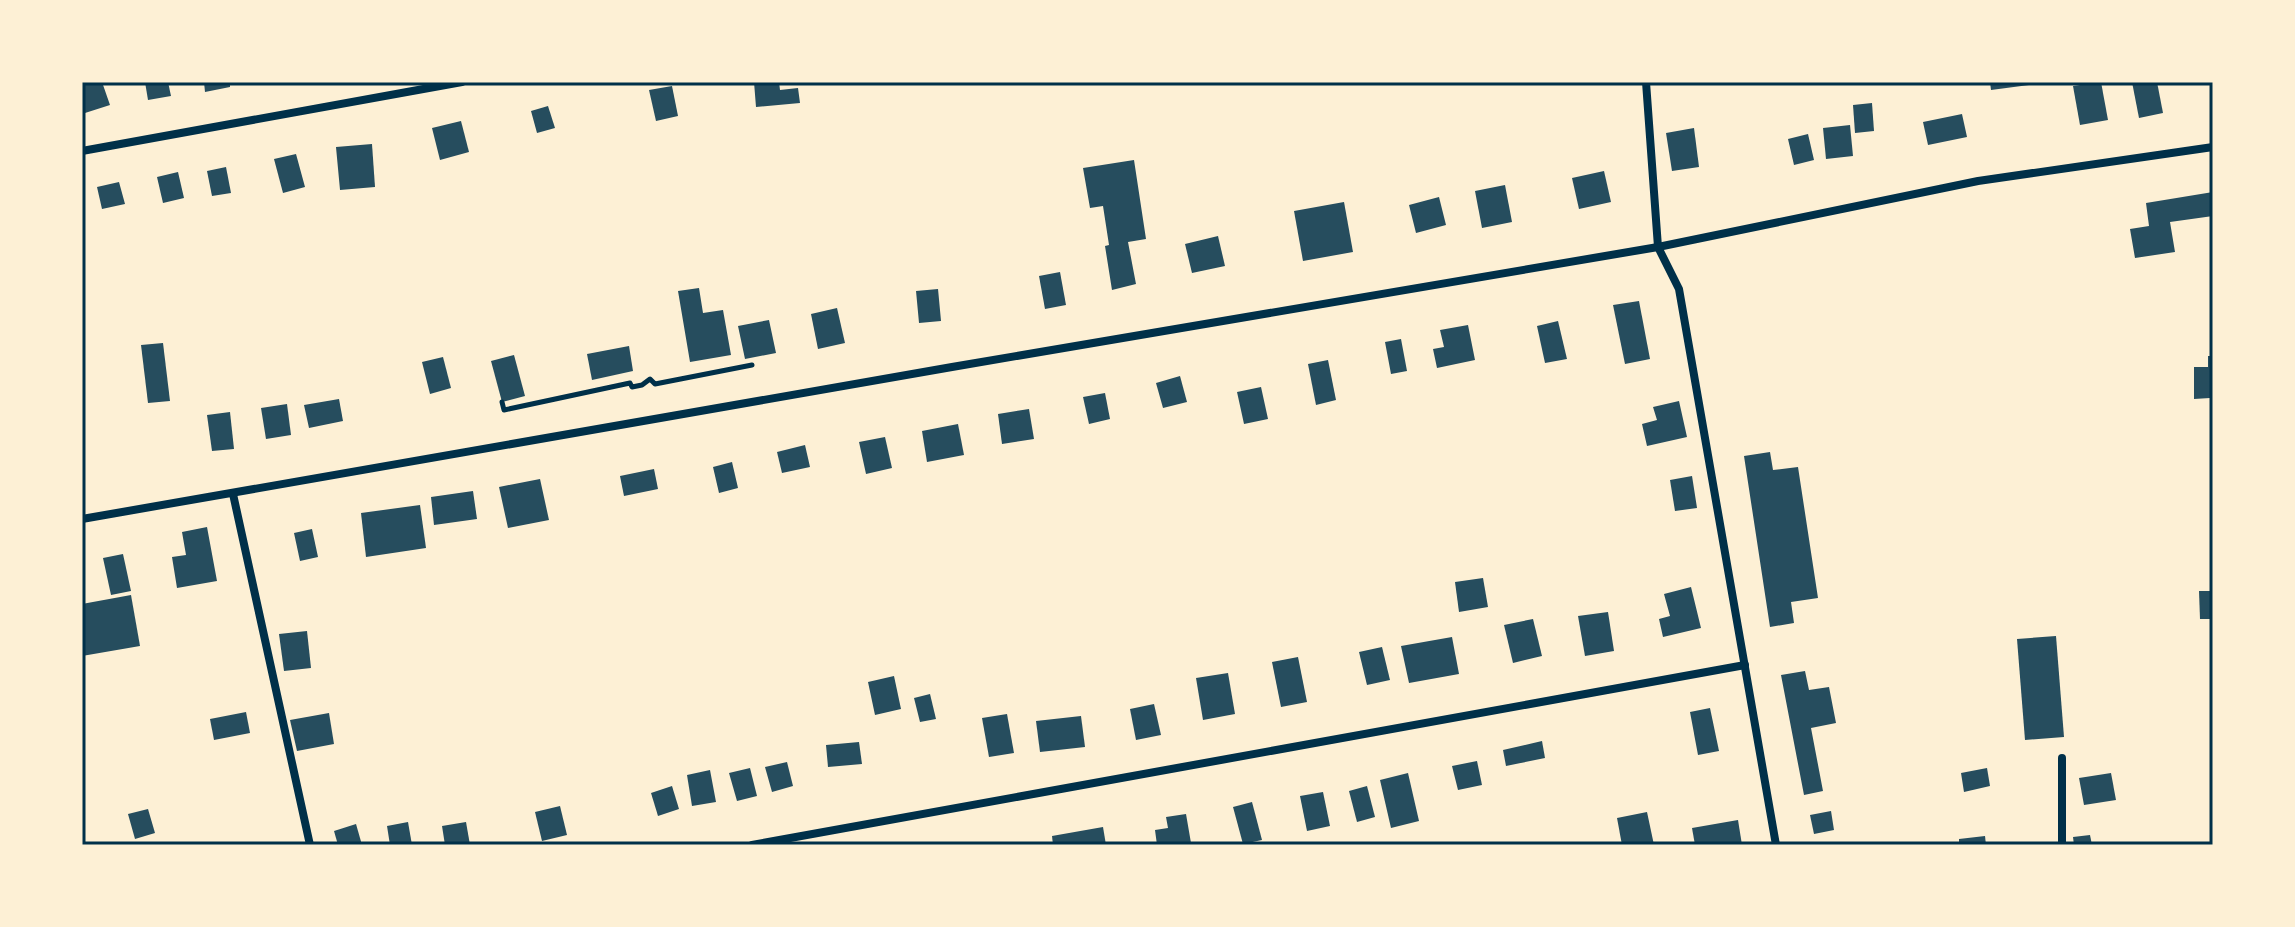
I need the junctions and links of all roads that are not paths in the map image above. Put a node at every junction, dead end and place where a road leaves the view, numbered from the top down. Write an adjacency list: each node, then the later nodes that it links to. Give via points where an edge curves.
1 (462, 82): 4 (street)
2 (1646, 82): 5 (street)
3 (2213, 147): 5 (street, via 1978,181)
4 (82, 151)
5 (1658, 247): 6 (street); 8 (street, via 1679,289)
6 (233, 494): 7 (street); 10 (street)
7 (82, 519)
8 (1745, 665): 11 (street); 12 (street)
9 (2062, 758): 13 (street)
10 (310, 845)
11 (752, 845)
12 (1776, 845)
13 (2062, 845)

